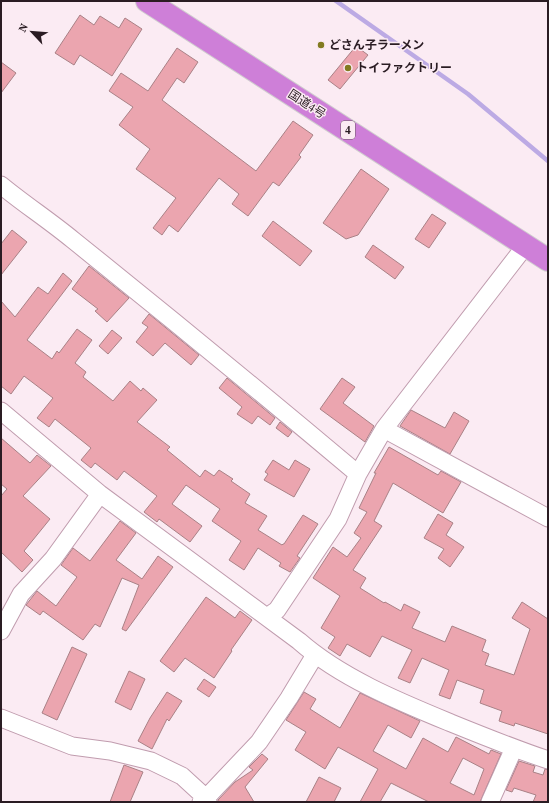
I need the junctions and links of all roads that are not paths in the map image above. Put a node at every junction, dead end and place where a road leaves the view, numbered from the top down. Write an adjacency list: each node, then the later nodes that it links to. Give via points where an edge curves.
1 (147, 1): 3 (highway, 国道4号 / 4)
2 (1, 185): 7 (street, via 221,359)
3 (526, 245): 4 (highway, 国道4号 / 4); 6 (street)
4 (548, 260)
5 (1, 411): 8 (street)
6 (384, 429): 7 (street); 9 (street)
7 (358, 474): 11 (street, via 338,519 277,610)
8 (100, 494): 10 (street, via 53,559); 11 (street)
9 (548, 518)
10 (5, 613): 12 (street)
11 (267, 617): 13 (street)
12 (1, 631)
13 (315, 655): 15 (street, via 413,708); 17 (street, via 259,742)
14 (1, 718): 17 (street, via 72,746 151,761 182,776)
15 (514, 748): 16 (street); 18 (street)
16 (548, 760)
17 (205, 801)
18 (490, 802)

